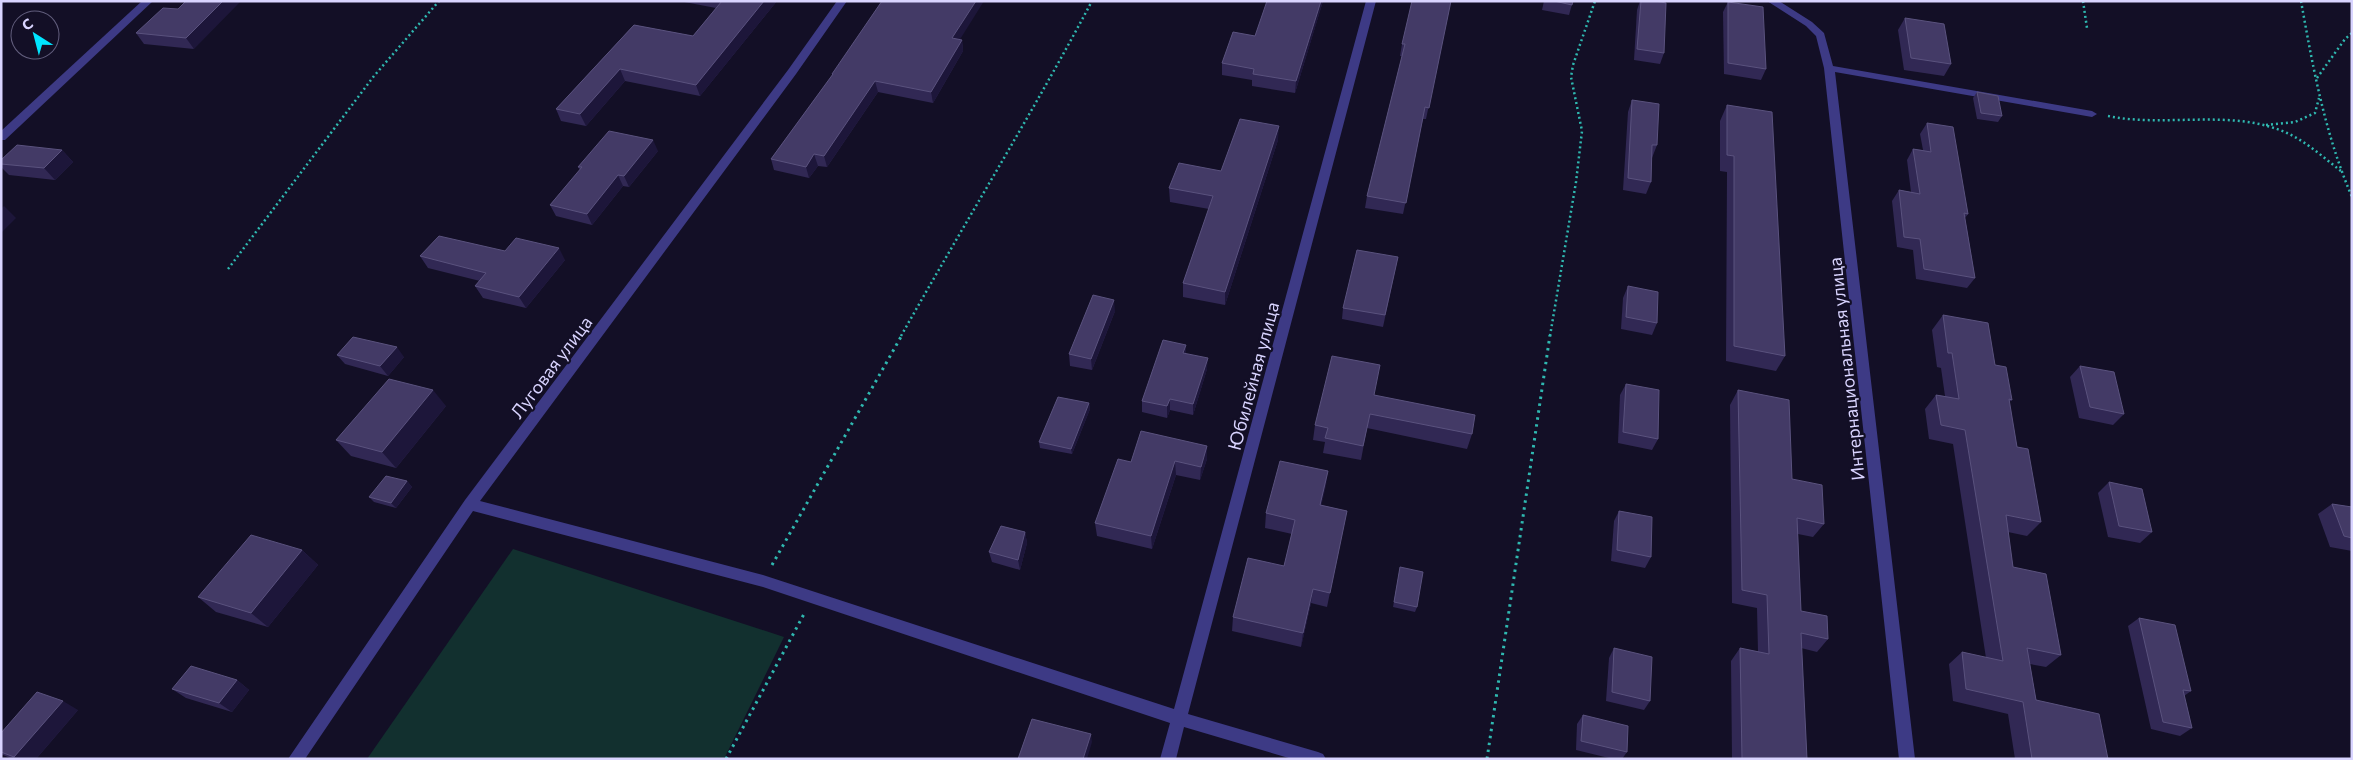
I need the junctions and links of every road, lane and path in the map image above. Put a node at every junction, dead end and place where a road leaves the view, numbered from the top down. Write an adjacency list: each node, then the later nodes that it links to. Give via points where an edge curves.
1 (148, 1): 17 (street)
2 (439, 1): 20 (path, via 374,76)
3 (842, 1): 21 (street, Луговая улица)
4 (1092, 1): 22 (path, via 1048,84 966,220)
5 (1371, 1): 24 (street, Юбилейная улица)
6 (1595, 1): 29 (path, via 1571,78 1582,131 1576,182 1541,390)
7 (1772, 1): 12 (street, Интернациональная улица, via 1821,35)
8 (2083, 1): 10 (path)
9 (2301, 1): 13 (path)
10 (2087, 28)
11 (2352, 33): 13 (path)
12 (1828, 68): 15 (street); 30 (street, Интернациональная улица)
13 (2317, 79): 14 (path)
14 (2319, 98): 16 (path, via 2315,113 2295,122); 18 (path)
15 (2092, 114): 16 (path, via 2137,121)
16 (2263, 125): 18 (path, via 2287,133)
17 (1, 137)
18 (2341, 171): 19 (path)
19 (2352, 197)
20 (228, 269)
21 (470, 504): 22 (street); 25 (street, Луговая улица)
22 (763, 581): 23 (street)
23 (812, 597): 24 (street); 26 (path)
24 (1180, 718): 27 (street, Юбилейная улица); 28 (street)
25 (296, 759)
26 (726, 759)
27 (1168, 759)
28 (1318, 759)
29 (1487, 759)
30 (1907, 759)

